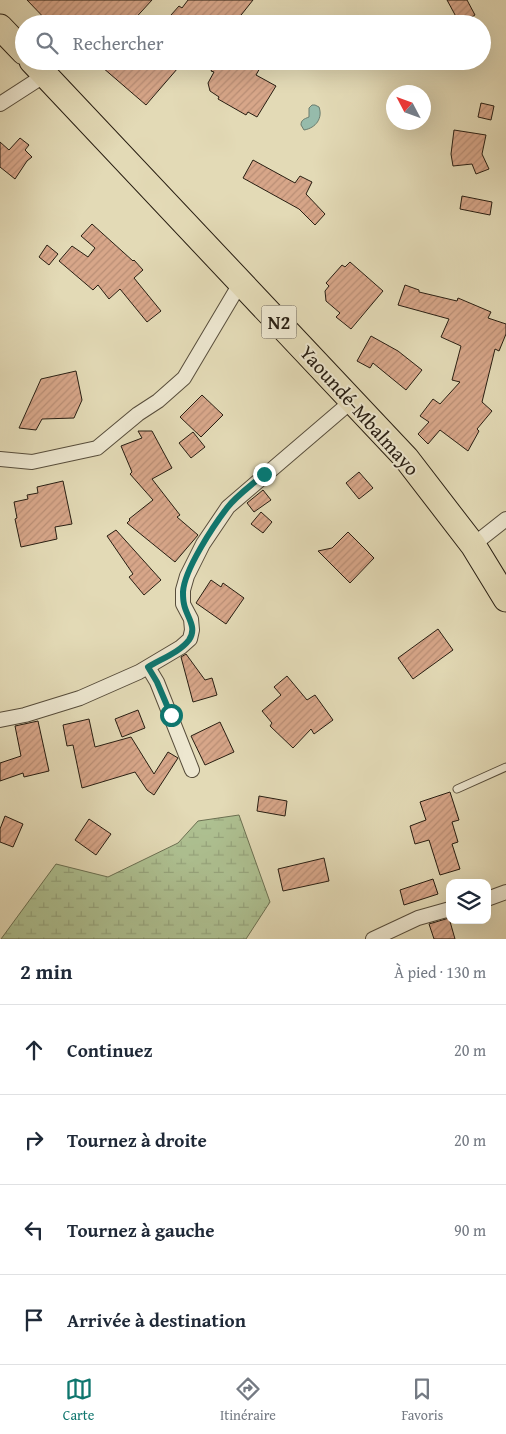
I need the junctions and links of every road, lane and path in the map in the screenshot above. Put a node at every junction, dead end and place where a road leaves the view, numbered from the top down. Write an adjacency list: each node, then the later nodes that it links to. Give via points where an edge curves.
1 (0, 27): 2 (highway)
2 (15, 43)
3 (37, 70): 5 (street)
4 (41, 70): 6 (highway, Yaoundé-Mbalmayo / N2)
5 (0, 104)
6 (241, 282): 7 (highway, Yaoundé-Mbalmayo / N2); 8 (street, via 184,378 97,448 32,462)
7 (353, 400): 10 (highway, Yaoundé-Mbalmayo / N2, via 406,458); 12 (street, via 228,507 203,544 187,576 183,590 184,604 191,619 190,638 182,648)
8 (0, 459)
9 (506, 519): 10 (street)
10 (473, 545): 11 (highway, Yaoundé-Mbalmayo / N2)
11 (506, 599)
12 (148, 667): 13 (street, via 80,698); 15 (street)
13 (0, 720)
14 (506, 767): 16 (lane)
15 (192, 770)
16 (457, 789)
17 (506, 892): 18 (street)
18 (491, 898)
19 (446, 911): 20 (street, via 418,918)
20 (373, 939)

